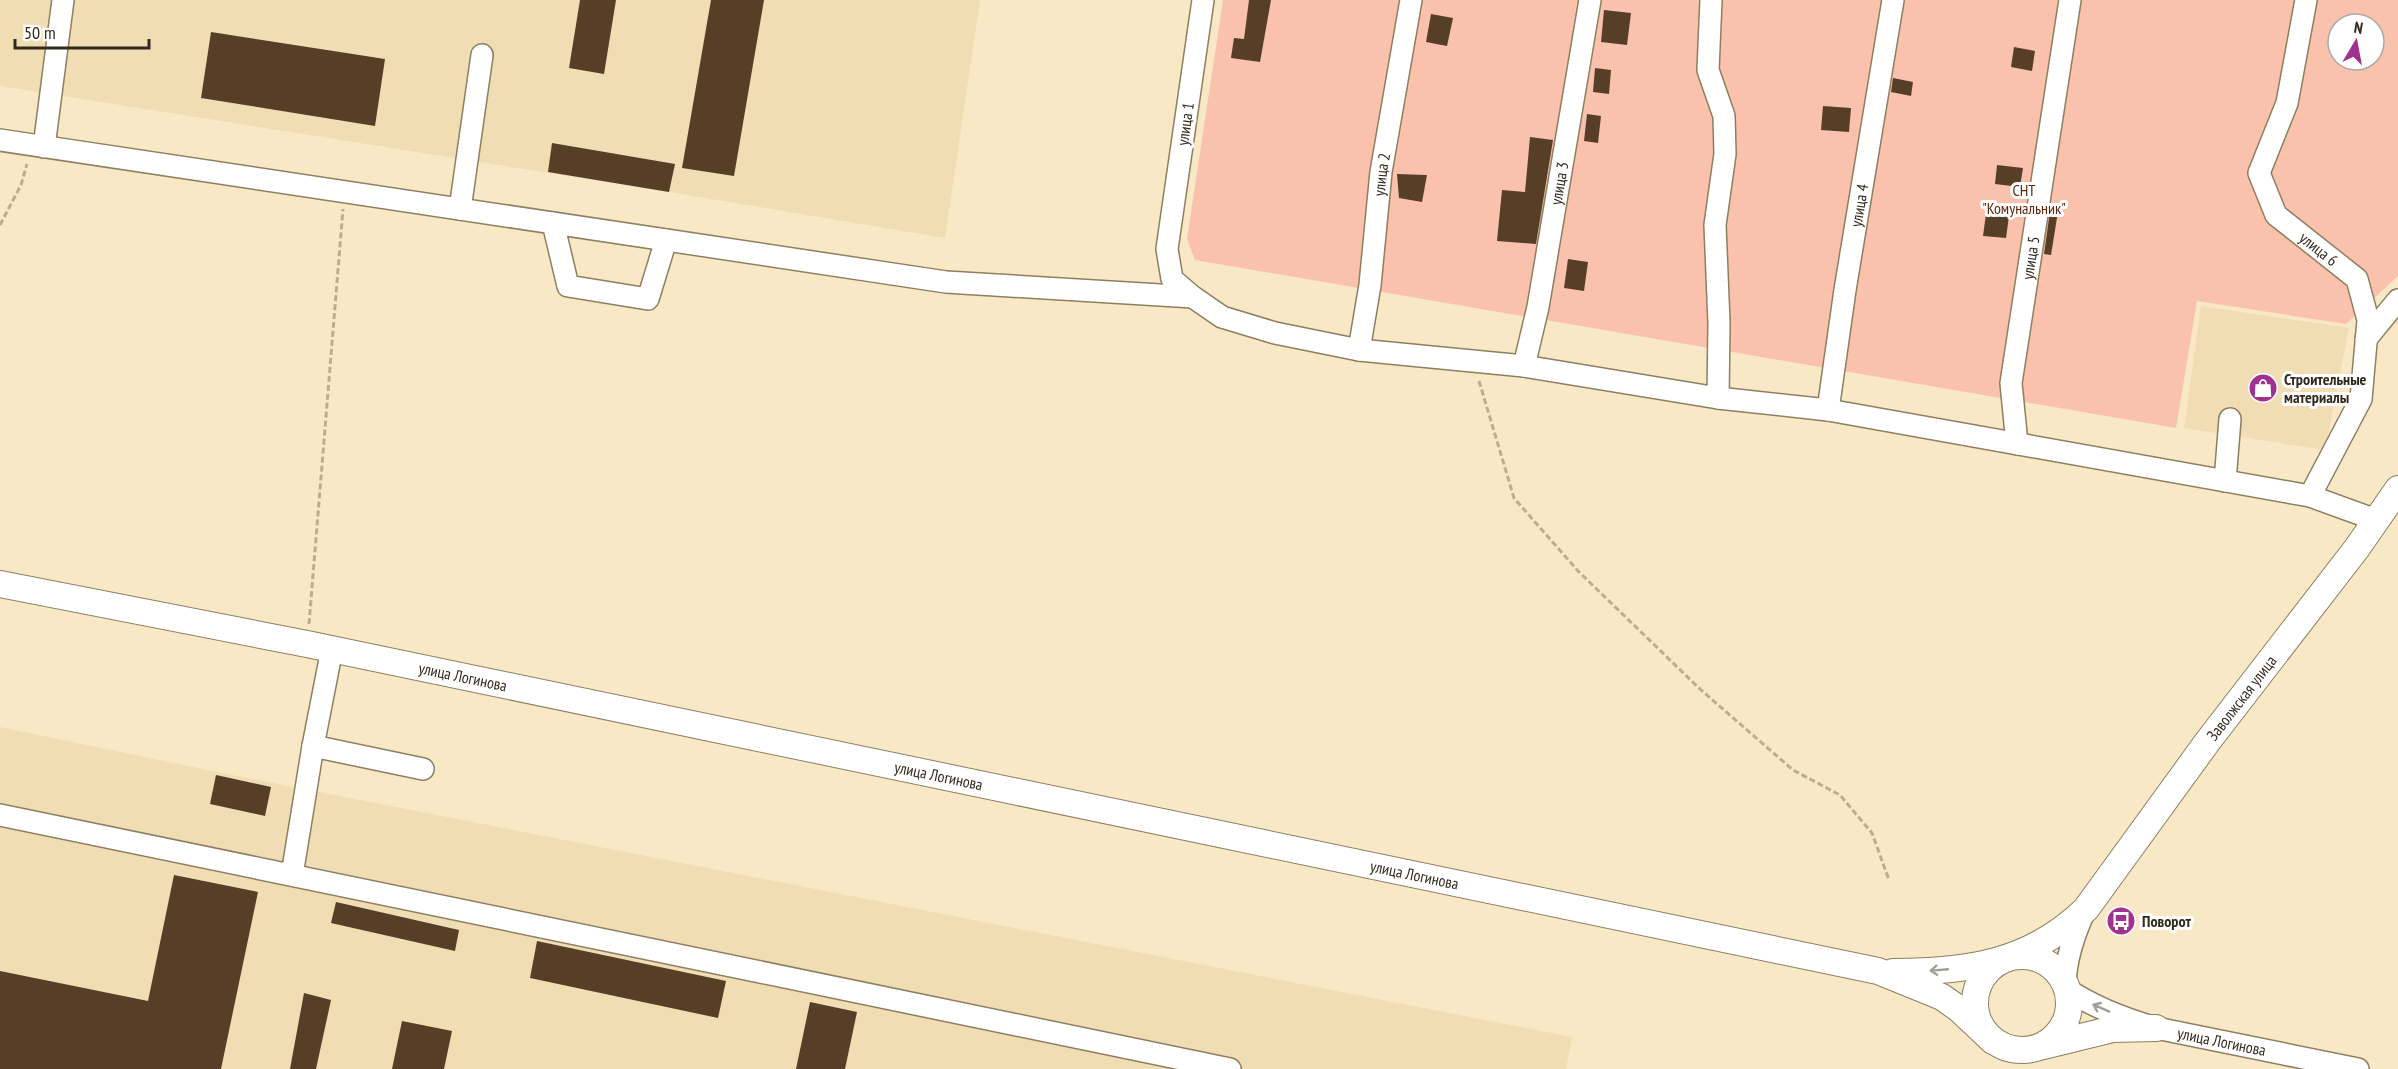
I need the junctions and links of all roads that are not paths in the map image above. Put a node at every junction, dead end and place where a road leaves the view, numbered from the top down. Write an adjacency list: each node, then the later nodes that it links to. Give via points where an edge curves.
1 (63, 0): 11 (street)
2 (1203, 0): 15 (street, улица 1, via 1167,249 1172,279)
3 (1411, 0): 18 (street, улица 2, via 1381,172)
4 (1590, 0): 19 (street, улица 3, via 1540,296)
5 (1711, 0): 20 (street, via 1708,70 1724,116 1725,154 1714,225)
6 (1893, 0): 21 (street, улица 4)
7 (2070, 0): 23 (street, улица 5, via 2011,383)
8 (2306, 0): 17 (street, улица 6, via 2287,103 2259,173 2276,215 2357,279 2368,320)
9 (482, 55): 12 (street)
10 (0, 140): 11 (street)
11 (39, 146): 12 (street)
12 (460, 209): 13 (street)
13 (553, 223): 14 (street); 14 (street, via 568,286 648,299)
14 (666, 240): 15 (street, via 946,282)
15 (1193, 297): 18 (street, улица 1, via 1222,317 1275,333)
16 (2398, 300): 17 (street)
17 (2366, 339): 26 (street, улица 6, via 2361,399)
18 (1359, 350): 19 (street, улица 1)
19 (1524, 366): 20 (street, улица 1)
20 (1718, 398): 21 (street, улица 1)
21 (1828, 410): 23 (street, улица 1)
22 (2230, 419): 24 (street)
23 (2017, 444): 24 (street, улица 1)
24 (2225, 481): 26 (street, улица 1)
25 (2398, 489): 27 (main road, Заволжская улица)
26 (2310, 496): 27 (street, улица 1)
27 (2376, 520): 34 (main road, Заволжская улица)
28 (0, 584): 29 (main road, улица Логинова)
29 (332, 649): 30 (street); 36 (main road, улица Логинова)
30 (313, 746): 31 (street); 33 (street)
31 (423, 769)
32 (0, 815): 33 (street)
33 (292, 875): 41 (street)
34 (2086, 909): 35 (main road, Заволжская улица, via 2055,935); 37 (street, via 2068,957)
35 (2005, 960): 36 (main road, one-way to 36, via 1965,968); 37 (main road, via 2029,957 2043,962 2054,970); 39 (main road, via 1985,974 1975,997 1978,1021)
36 (1878, 971): 39 (main road, via 1942,997)
37 (2065, 988): 38 (street, улица Логинова, one-way to 37, via 2099,1007); 40 (main road, via 2068,1009 2064,1023 2046,1044)
38 (2156, 1028): 40 (main road, via 2113,1029); 42 (street, улица Логинова)
39 (1993, 1041): 40 (main road, via 2018,1050)
40 (2032, 1049)
41 (1230, 1069)
42 (2358, 1069)

